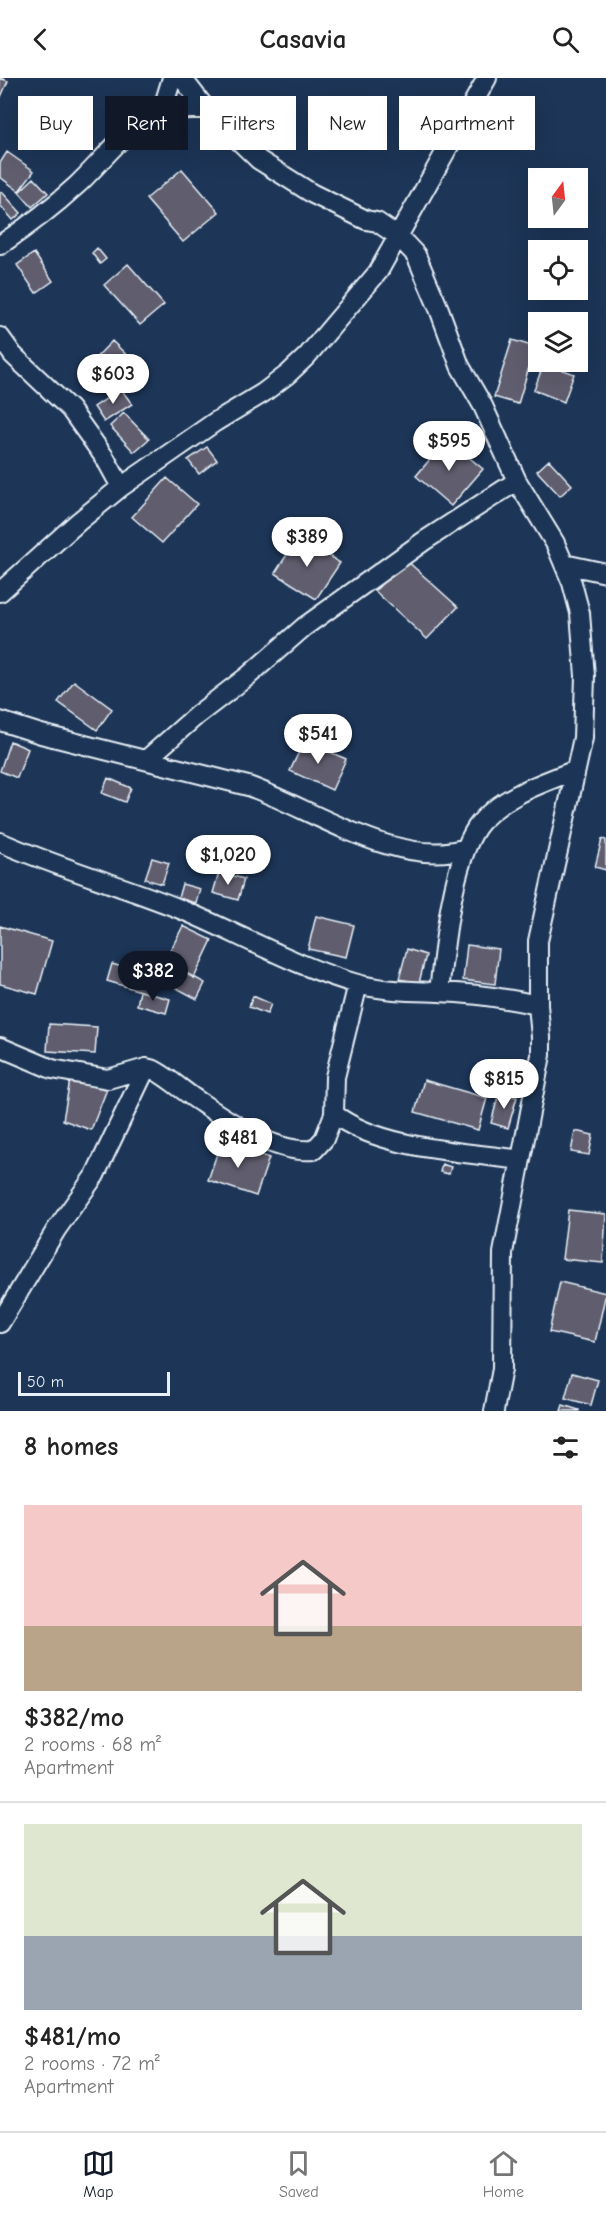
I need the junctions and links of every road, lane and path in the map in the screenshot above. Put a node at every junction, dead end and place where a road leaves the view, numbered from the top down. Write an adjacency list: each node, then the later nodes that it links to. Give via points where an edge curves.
1 (172, 78): 4 (street)
2 (182, 78): 5 (street)
3 (487, 78): 8 (street)
4 (167, 96)
5 (200, 101)
6 (112, 150): 9 (street, via 44,215)
7 (249, 150): 8 (street, via 314,194 377,222)
8 (399, 237): 11 (street, via 416,255 460,366); 12 (street, via 378,272 288,374)
9 (0, 245)
10 (0, 337): 12 (street, via 13,355 70,409)
11 (517, 481): 13 (street); 17 (street, via 424,541 304,627)
12 (122, 487): 15 (street)
13 (564, 564): 14 (street); 18 (street, via 580,613 585,676 583,738)
14 (606, 573)
15 (0, 592)
16 (0, 721): 17 (street)
17 (146, 760): 20 (street, via 248,786 369,839 407,850 452,853)
18 (576, 770): 20 (street, via 537,784 499,807 478,826); 23 (street, via 538,941)
19 (0, 842): 21 (street, via 178,909)
20 (466, 848): 22 (street, via 445,938)
21 (358, 984): 22 (street, via 404,992); 26 (street, via 335,1077)
22 (439, 992): 23 (street)
23 (538, 1005): 27 (street, via 541,1055)
24 (0, 1047): 25 (street, via 52,1069 108,1079)
25 (146, 1068): 26 (street, via 164,1075 248,1132 288,1149 314,1150 324,1139); 28 (street, via 95,1175 56,1230)
26 (334, 1114): 27 (street, via 361,1131 408,1143)
27 (521, 1160): 29 (street, via 503,1253 502,1369)
28 (0, 1323)
29 (494, 1411)

